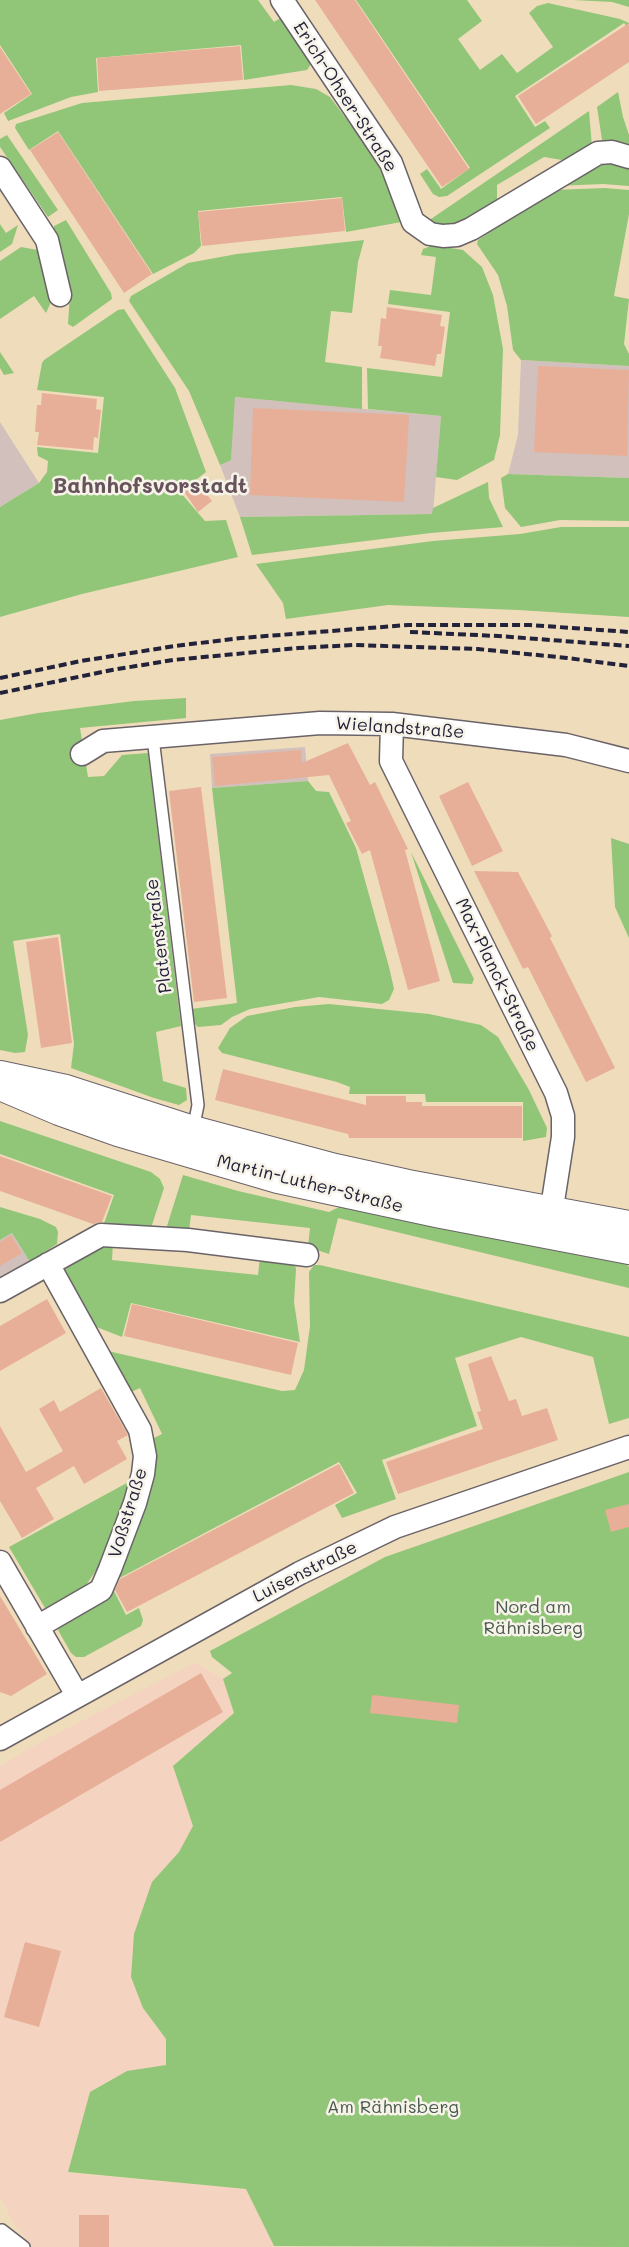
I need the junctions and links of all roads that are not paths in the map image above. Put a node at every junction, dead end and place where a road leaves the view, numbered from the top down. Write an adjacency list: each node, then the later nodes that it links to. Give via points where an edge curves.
1 (282, 0): 2 (street, Erich-Ohser-Straße, via 391,162 413,222 430,234 457,235 471,229 598,153 612,152)
2 (629, 157)
3 (0, 168): 4 (street, via 47,240)
4 (60, 295)
5 (392, 724): 6 (street, Wielandstraße, via 320,723); 8 (street, Wielandstraße, via 566,745); 12 (street, Max-Planck-Straße, via 391,761 558,1100 563,1116 563,1137)
6 (153, 738): 7 (street, Wielandstraße, via 103,741); 11 (lane, Platenstraße, via 198,1105)
7 (82, 754)
8 (629, 761)
9 (0, 1075): 11 (main road, Martin-Luther-Straße, via 66,1089)
10 (0, 1086): 12 (main road, Martin-Luther-Straße, via 118,1132 270,1176 441,1214)
11 (193, 1130): 12 (main road, Martin-Luther-Straße)
12 (550, 1223): 13 (main road, Martin-Luther-Straße); 14 (main road, Martin-Luther-Straße)
13 (629, 1225)
14 (629, 1250)
15 (307, 1254): 16 (street, via 188,1240 102,1235)
16 (48, 1264): 17 (street); 20 (street, Voßstraße, via 140,1430 145,1456 135,1503 101,1590)
17 (0, 1290)
18 (629, 1447): 21 (street, Luisenstraße, via 395,1527 300,1573)
19 (0, 1562): 20 (street)
20 (37, 1627): 21 (street)
21 (77, 1695): 22 (street, Luisenstraße)
22 (0, 1739)
23 (0, 2228): 26 (lane)
24 (0, 2240): 25 (main road)
25 (3, 2247)
26 (24, 2247)

